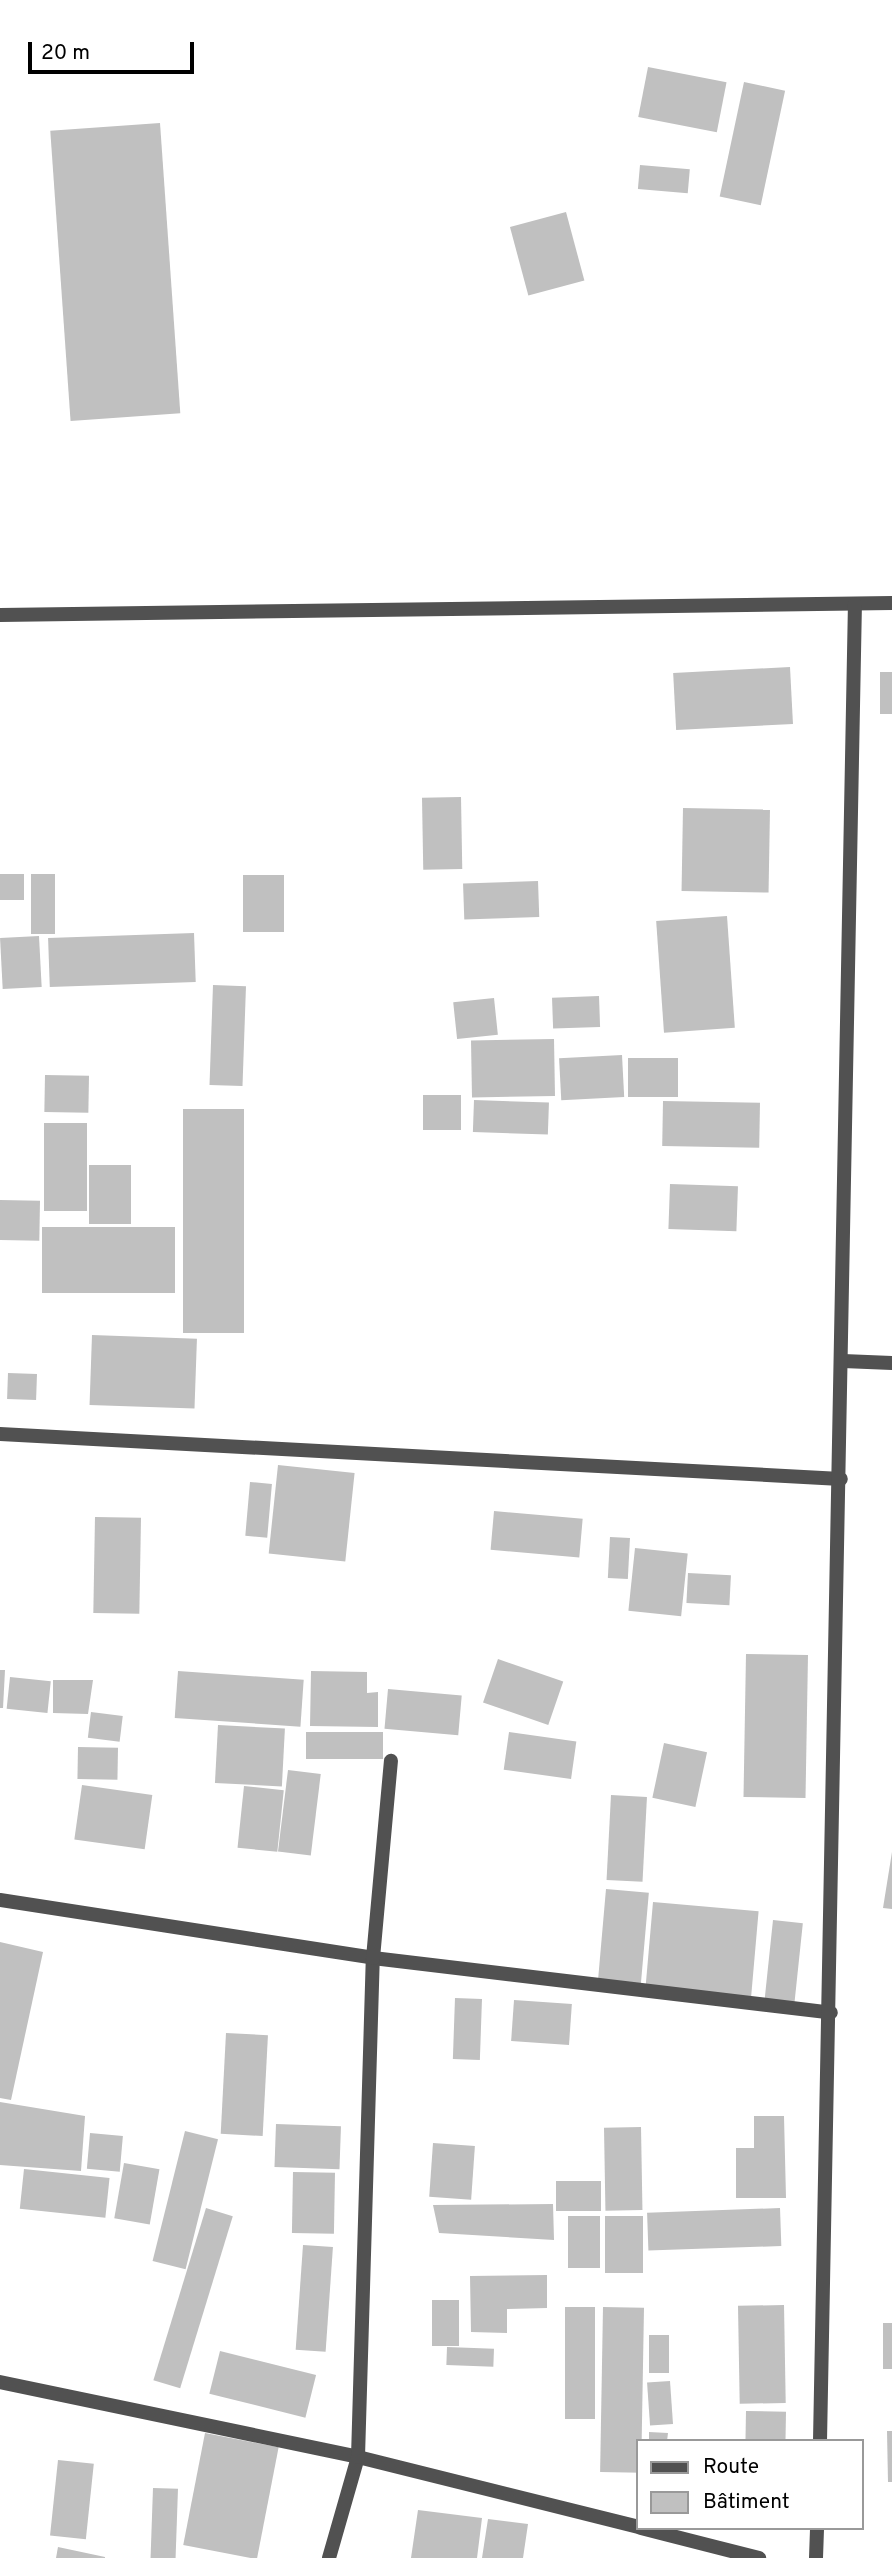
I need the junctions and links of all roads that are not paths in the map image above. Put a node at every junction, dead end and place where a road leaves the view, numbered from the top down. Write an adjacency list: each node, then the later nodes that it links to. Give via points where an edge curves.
1 (892, 603): 2 (street)
2 (855, 604): 3 (street); 4 (street)
3 (0, 615)
4 (843, 1361): 5 (street); 7 (street)
5 (892, 1363)
6 (0, 1434): 7 (street)
7 (841, 1479): 11 (street)
8 (391, 1761): 10 (street)
9 (0, 1900): 10 (street)
10 (373, 1958): 11 (street); 14 (street)
11 (831, 2013): 13 (street)
12 (0, 2382): 14 (street)
13 (820, 2439)
14 (358, 2457): 15 (street); 18 (street)
15 (636, 2527)
16 (648, 2530): 19 (street)
17 (817, 2530): 20 (street)
18 (330, 2558)
19 (759, 2558)
20 (816, 2558)

